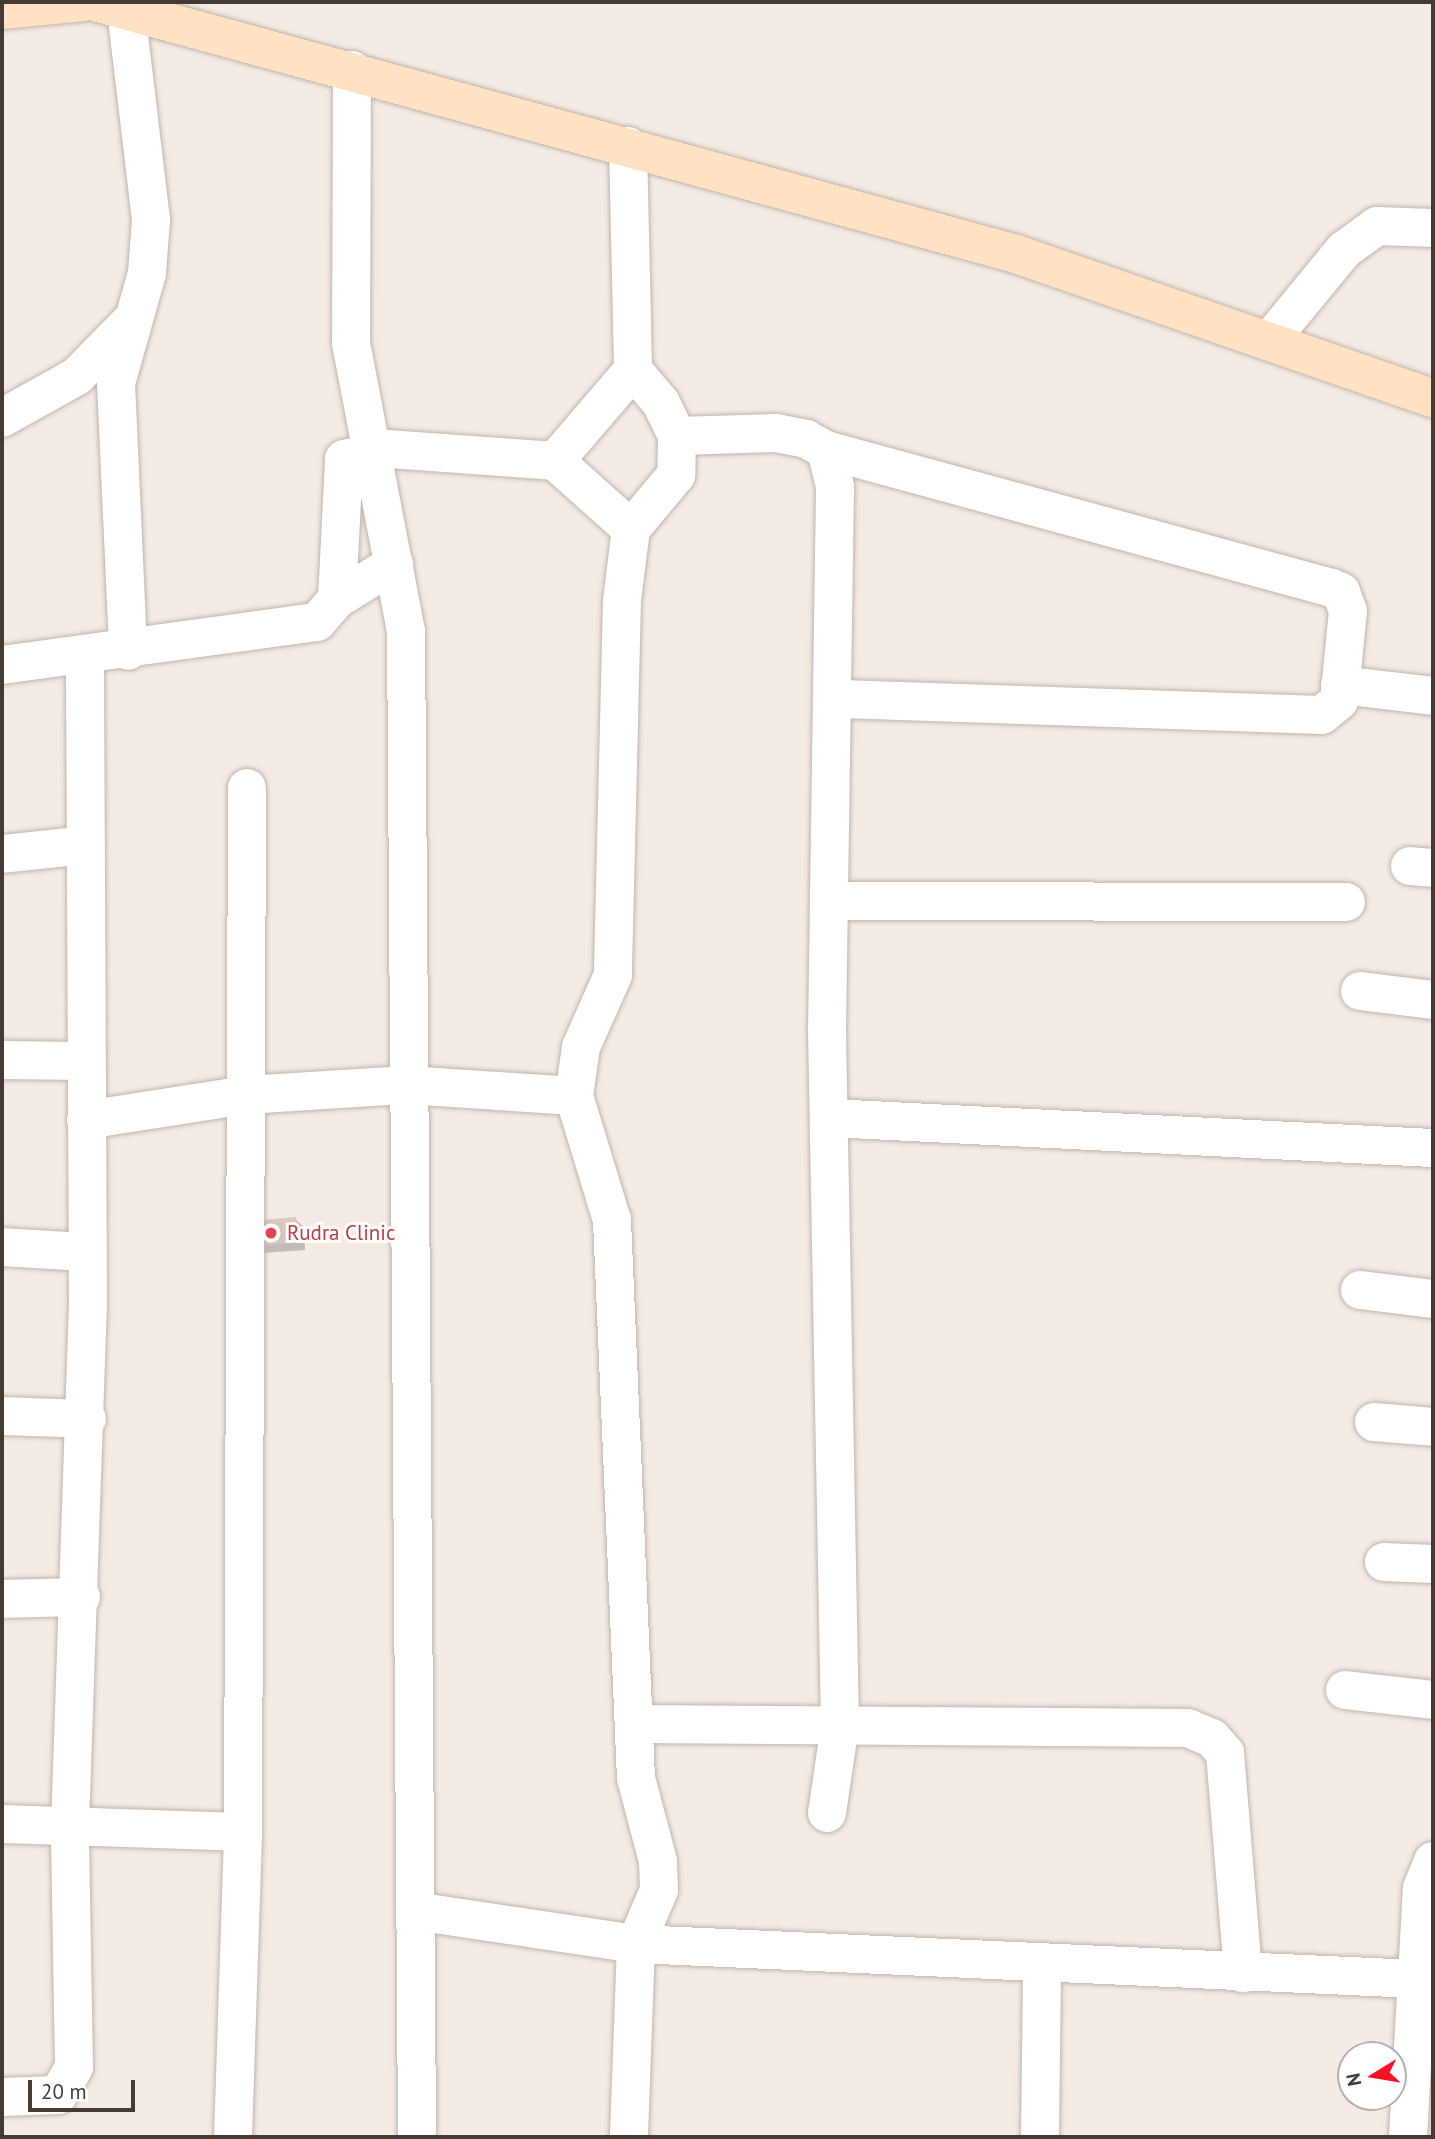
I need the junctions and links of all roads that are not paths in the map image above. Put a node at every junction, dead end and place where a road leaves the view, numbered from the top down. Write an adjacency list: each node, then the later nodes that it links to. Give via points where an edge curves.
1 (83, 2): 3 (street)
2 (111, 6): 4 (street); 7 (street, via 151,220 147,273)
3 (2, 10)
4 (352, 70): 5 (street); 14 (street, via 351,343)
5 (628, 146): 8 (street, via 1016,254); 9 (street)
6 (1433, 228): 8 (street, via 1377,226 1344,250)
7 (131, 322): 11 (street, via 77,376); 19 (street, via 116,383)
8 (1270, 340): 10 (street)
9 (633, 370): 12 (street, via 661,403); 15 (street)
10 (1433, 398)
11 (2, 418)
12 (677, 436): 13 (street, via 776,433); 16 (street, via 676,475)
13 (826, 450): 22 (street, via 1341,592 1348,611); 24 (street, via 835,487)
14 (372, 453): 15 (street); 17 (street); 18 (street, via 344,459)
15 (555, 461): 16 (street)
16 (631, 529): 36 (street, via 622,600 613,975 581,1047)
17 (394, 564): 18 (street); 34 (street, via 406,631)
18 (337, 599): 19 (street, via 317,622)
19 (128, 651): 20 (street)
20 (85, 655): 21 (street); 26 (street)
21 (2, 664)
22 (1340, 685): 23 (street); 24 (street, via 1333,711 1314,716)
23 (1433, 696)
24 (833, 699): 28 (street)
25 (247, 788): 35 (street)
26 (86, 845): 27 (street); 33 (street)
27 (2, 854)
28 (829, 901): 29 (street); 37 (street)
29 (1346, 902)
30 (1360, 992): 31 (street)
31 (1433, 1000)
32 (2, 1060): 33 (street)
33 (86, 1061): 38 (street)
34 (407, 1085): 35 (street); 36 (street); 61 (street)
35 (246, 1095): 38 (street); 59 (street)
36 (574, 1097): 54 (street, via 612,1220)
37 (830, 1118): 39 (street); 55 (street)
38 (86, 1120): 41 (street)
39 (1433, 1148)
40 (2, 1247): 41 (street)
41 (87, 1252): 45 (street)
42 (1360, 1290): 43 (street)
43 (1433, 1299)
44 (2, 1416): 45 (street)
45 (86, 1419): 50 (street)
46 (1374, 1422): 47 (street)
47 (1433, 1427)
48 (1384, 1562): 49 (street)
49 (1433, 1564)
50 (80, 1597): 51 (street); 58 (street)
51 (2, 1599)
52 (1345, 1690): 53 (street)
53 (1433, 1700)
54 (634, 1724): 55 (street); 62 (street, via 636,1778 659,1861 659,1890)
55 (841, 1726): 56 (street); 64 (street, via 1188,1728 1212,1738 1225,1753 1230,1775)
56 (827, 1813)
57 (2, 1824): 58 (street)
58 (70, 1826): 59 (street); 66 (street, via 74,2067 58,2095)
59 (243, 1832): 67 (street)
60 (1433, 1861): 65 (street, via 1422,1888)
61 (415, 1911): 62 (street); 68 (street)
62 (636, 1944): 63 (street); 69 (street)
63 (1042, 1963): 64 (street); 70 (street)
64 (1243, 1973): 65 (street)
65 (1420, 1998): 71 (street)
66 (2, 2097)
67 (233, 2137)
68 (417, 2137)
69 (629, 2137)
70 (1040, 2137)
71 (1408, 2137)

